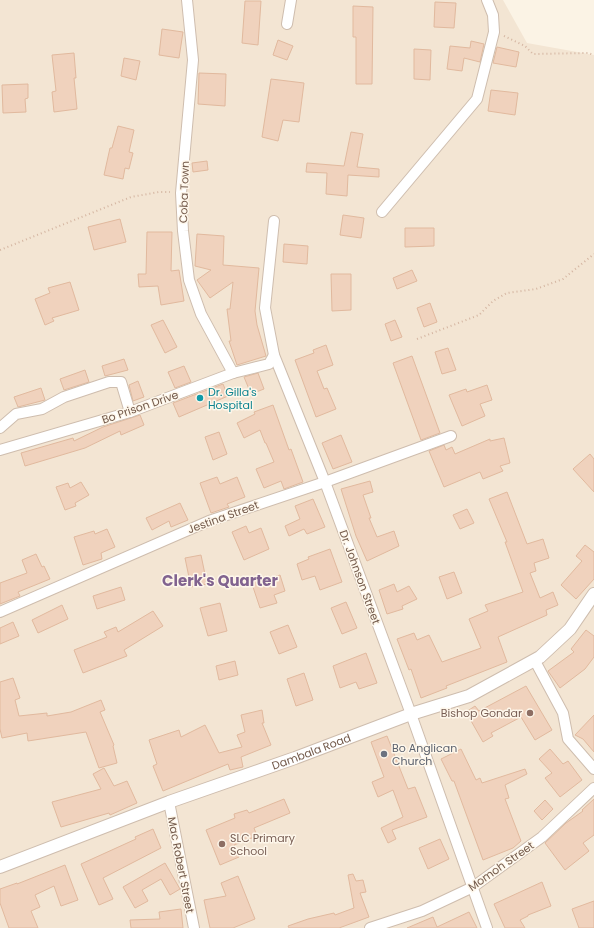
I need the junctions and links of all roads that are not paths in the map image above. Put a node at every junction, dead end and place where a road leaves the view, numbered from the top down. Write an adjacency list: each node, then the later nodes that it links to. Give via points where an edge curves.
1 (187, 0): 8 (street, Coba Town, via 193,60 181,193 188,280 201,314)
2 (291, 0): 4 (street)
3 (487, 0): 5 (street, via 493,15 494,32 477,99)
4 (287, 24)
5 (382, 212)
6 (274, 221): 7 (street, Dr. Johnson Street, via 264,308)
7 (274, 355): 8 (street, Bo Prison Drive, via 269,364); 13 (street, Dr. Johnson Street)
8 (233, 373): 9 (street, Bo Prison Drive)
9 (130, 412): 10 (street, via 121,382 110,382 64,397 42,409 16,414); 12 (street, Bo Prison Drive)
10 (0, 428)
11 (452, 436): 13 (street, Jestina Street)
12 (0, 450)
13 (324, 482): 15 (street, Jestina Street, via 209,521); 17 (street, Dr. Johnson Street)
14 (594, 594): 16 (street, Dambala Road, via 570,629)
15 (0, 612)
16 (535, 661): 17 (street, Dambala Road, via 469,696); 18 (street, via 563,713 568,739)
17 (411, 714): 20 (street, Dambala Road); 22 (street, Dr. Johnson Street)
18 (594, 769)
19 (594, 788): 22 (street, Momoh Street, via 542,837)
20 (169, 802): 21 (street, Dambala Road); 23 (street, Mac Robert Street)
21 (0, 867)
22 (473, 887): 24 (street, Momoh Street, via 422,911); 25 (street, Dr. Johnson Street)
23 (194, 928)
24 (370, 928)
25 (487, 928)

